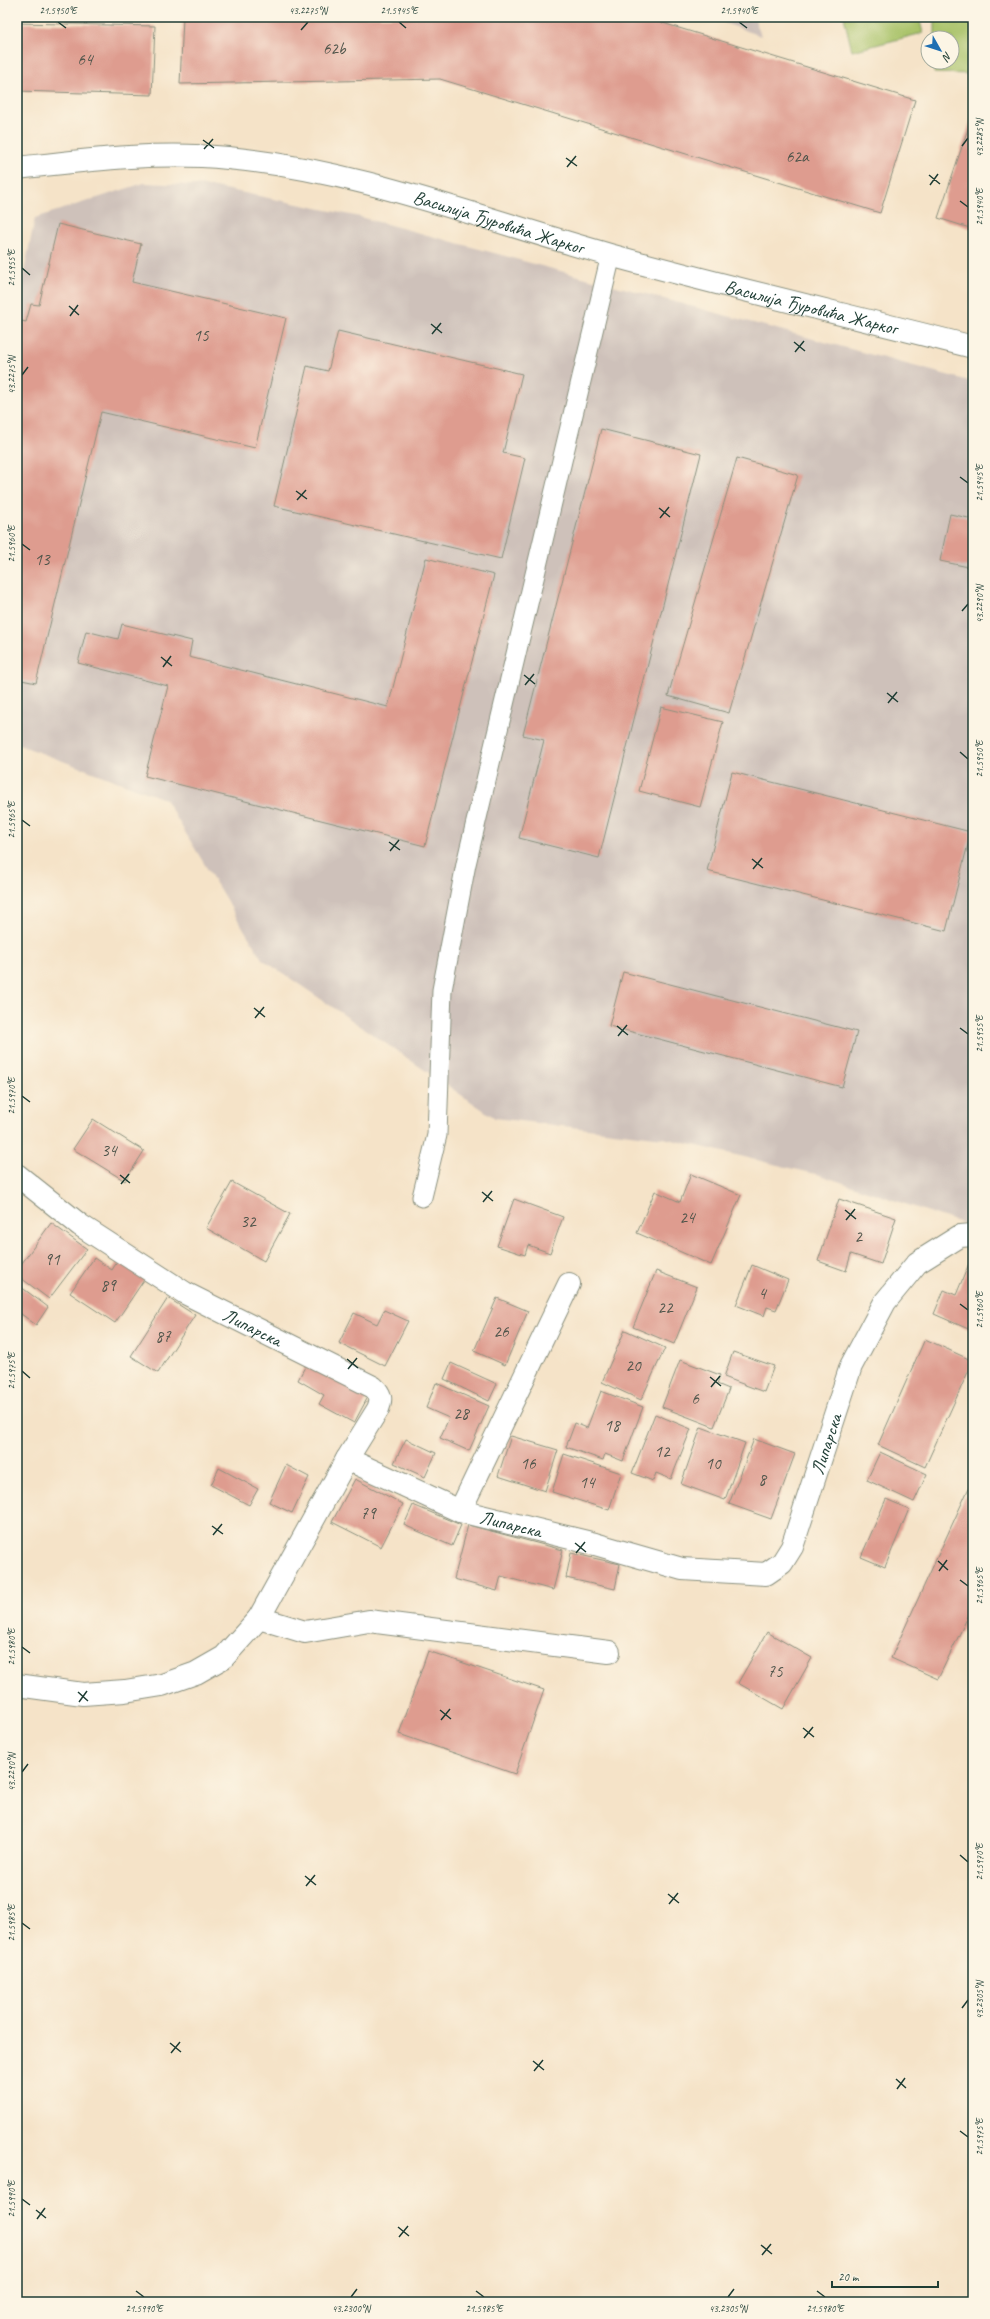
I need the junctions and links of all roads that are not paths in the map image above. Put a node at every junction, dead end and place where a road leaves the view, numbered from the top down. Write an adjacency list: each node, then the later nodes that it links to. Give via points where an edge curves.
1 (17, 168): 2 (street, Василија Ђуровића Жарког, via 100,158 165,155 228,158 294,166 361,181)
2 (611, 255): 3 (street, Василија Ђуровића Жарког); 5 (lane, via 466,864 442,990 437,1135)
3 (973, 347)
4 (17, 1175): 8 (street, Липарска, via 80,1225 185,1293 373,1387 381,1400 378,1409)
5 (422, 1197)
6 (973, 1235): 9 (street, Липарска, via 960,1236 917,1263 885,1302 851,1366 792,1547 782,1563 766,1574 682,1569 595,1544)
7 (569, 1284): 9 (street)
8 (347, 1459): 9 (street, Липарска); 10 (street)
9 (460, 1511)
10 (260, 1618): 11 (street, via 305,1632 369,1620); 12 (street, via 224,1657 196,1673 162,1685 83,1694)
11 (609, 1652)
12 (17, 1685)

